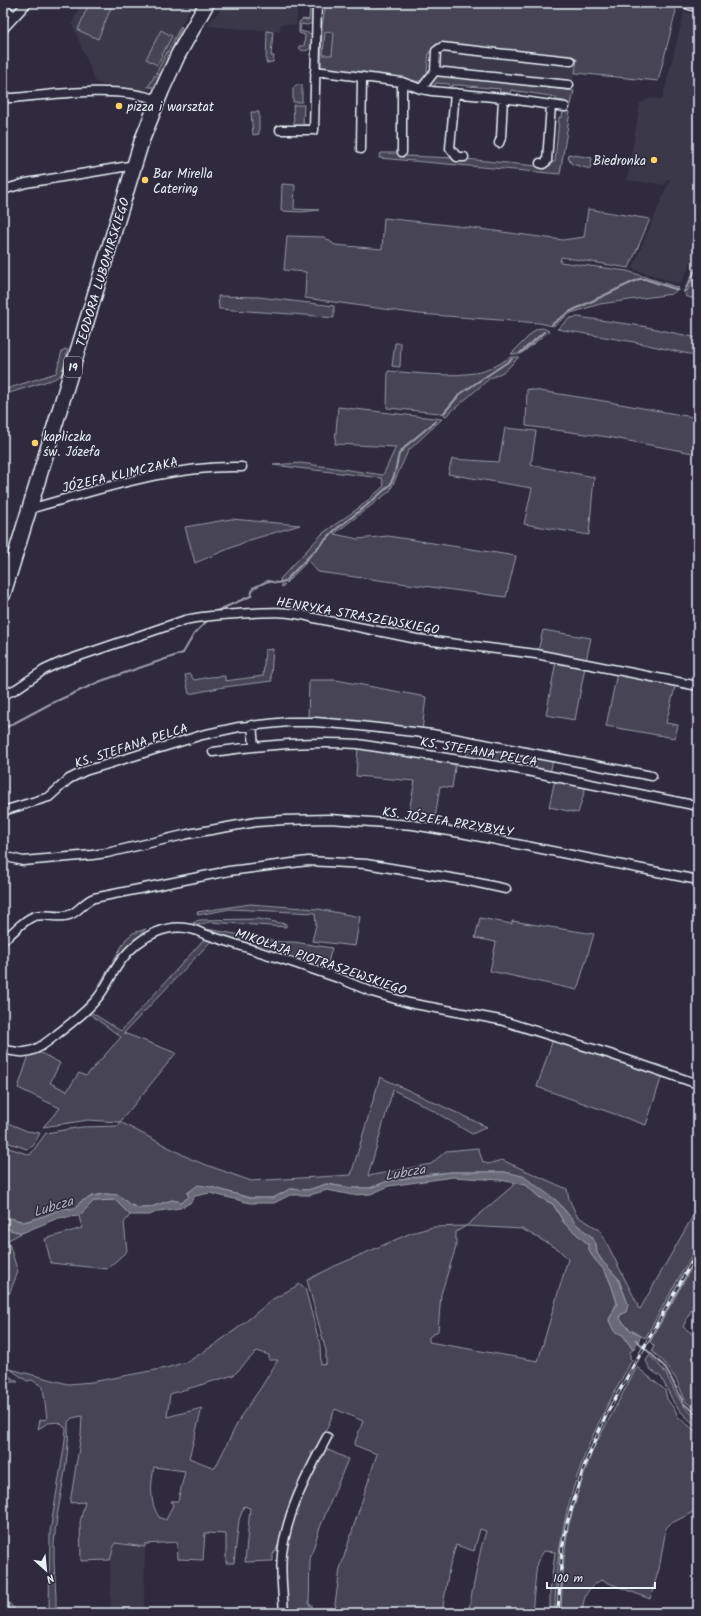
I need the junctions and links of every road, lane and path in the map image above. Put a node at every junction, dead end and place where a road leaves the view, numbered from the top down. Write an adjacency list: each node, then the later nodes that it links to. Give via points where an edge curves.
1 (27, 3): 7 (street)
2 (207, 3): 19 (highway, TEODORA LUBOMIRSKIEGO / 19)
3 (317, 3): 10 (street)
4 (688, 3): 5 (street)
5 (698, 6)
6 (3, 7): 7 (street)
7 (14, 16): 8 (street)
8 (3, 29)
9 (571, 61): 11 (street, via 442,47 436,51)
10 (315, 71): 12 (street); 22 (street, via 314,130)
11 (435, 71): 14 (street); 15 (street)
12 (362, 77): 13 (street); 24 (street)
13 (402, 82): 15 (street); 25 (street)
14 (569, 85)
15 (422, 89): 16 (street)
16 (455, 93): 18 (street); 26 (street, via 450,148 457,156)
17 (3, 96): 19 (street, via 14,98 107,92 143,95)
18 (504, 98): 20 (street); 23 (street)
19 (157, 100): 28 (highway, TEODORA LUBOMIRSKIEGO / 19)
20 (551, 106): 21 (street); 27 (street, via 547,161)
21 (565, 107)
22 (280, 130)
23 (499, 143)
24 (361, 149)
25 (402, 152)
26 (464, 157)
27 (540, 163)
28 (135, 165): 29 (street, via 26,183); 31 (highway, TEODORA LUBOMIRSKIEGO / 19)
29 (3, 190)
30 (242, 467): 31 (street, JÓZEFA KLIMCZAKA, via 201,468 146,477)
31 (29, 509): 32 (highway, TEODORA LUBOMIRSKIEGO / 19)
32 (3, 595)
33 (698, 686): 34 (street, HENRYKA STRASZEWSKIEGO, via 536,654 417,639 275,611 185,620 59,663)
34 (3, 695)
35 (252, 726): 36 (street); 38 (street, KS. STEFANA PELCA, via 315,722 402,730); 40 (street, KS. STEFANA PELCA, via 202,735 85,771 69,778 49,797)
36 (254, 746): 37 (street, KS. STEFANA PELCA); 39 (street, KS. STEFANA PELCA, via 332,742 358,744 522,770)
37 (213, 752)
38 (652, 776)
39 (698, 806)
40 (3, 811)
41 (3, 856): 42 (street, KS. JÓZEFA PRZYBYŁY, via 23,861 92,855 256,822 330,819 446,830)
42 (698, 880)
43 (506, 889): 44 (street, via 366,864 308,861 229,871 94,898 71,915 29,918)
44 (3, 940)
45 (3, 1050): 46 (street, MIKOŁAJA PIOTRASZEWSKIEGO, via 24,1052 45,1044 98,997 132,947 166,928 183,927 196,929 204,934 391,998 500,1020)
46 (698, 1084)
47 (327, 1437): 48 (street, via 289,1517 282,1555)
48 (284, 1613)

